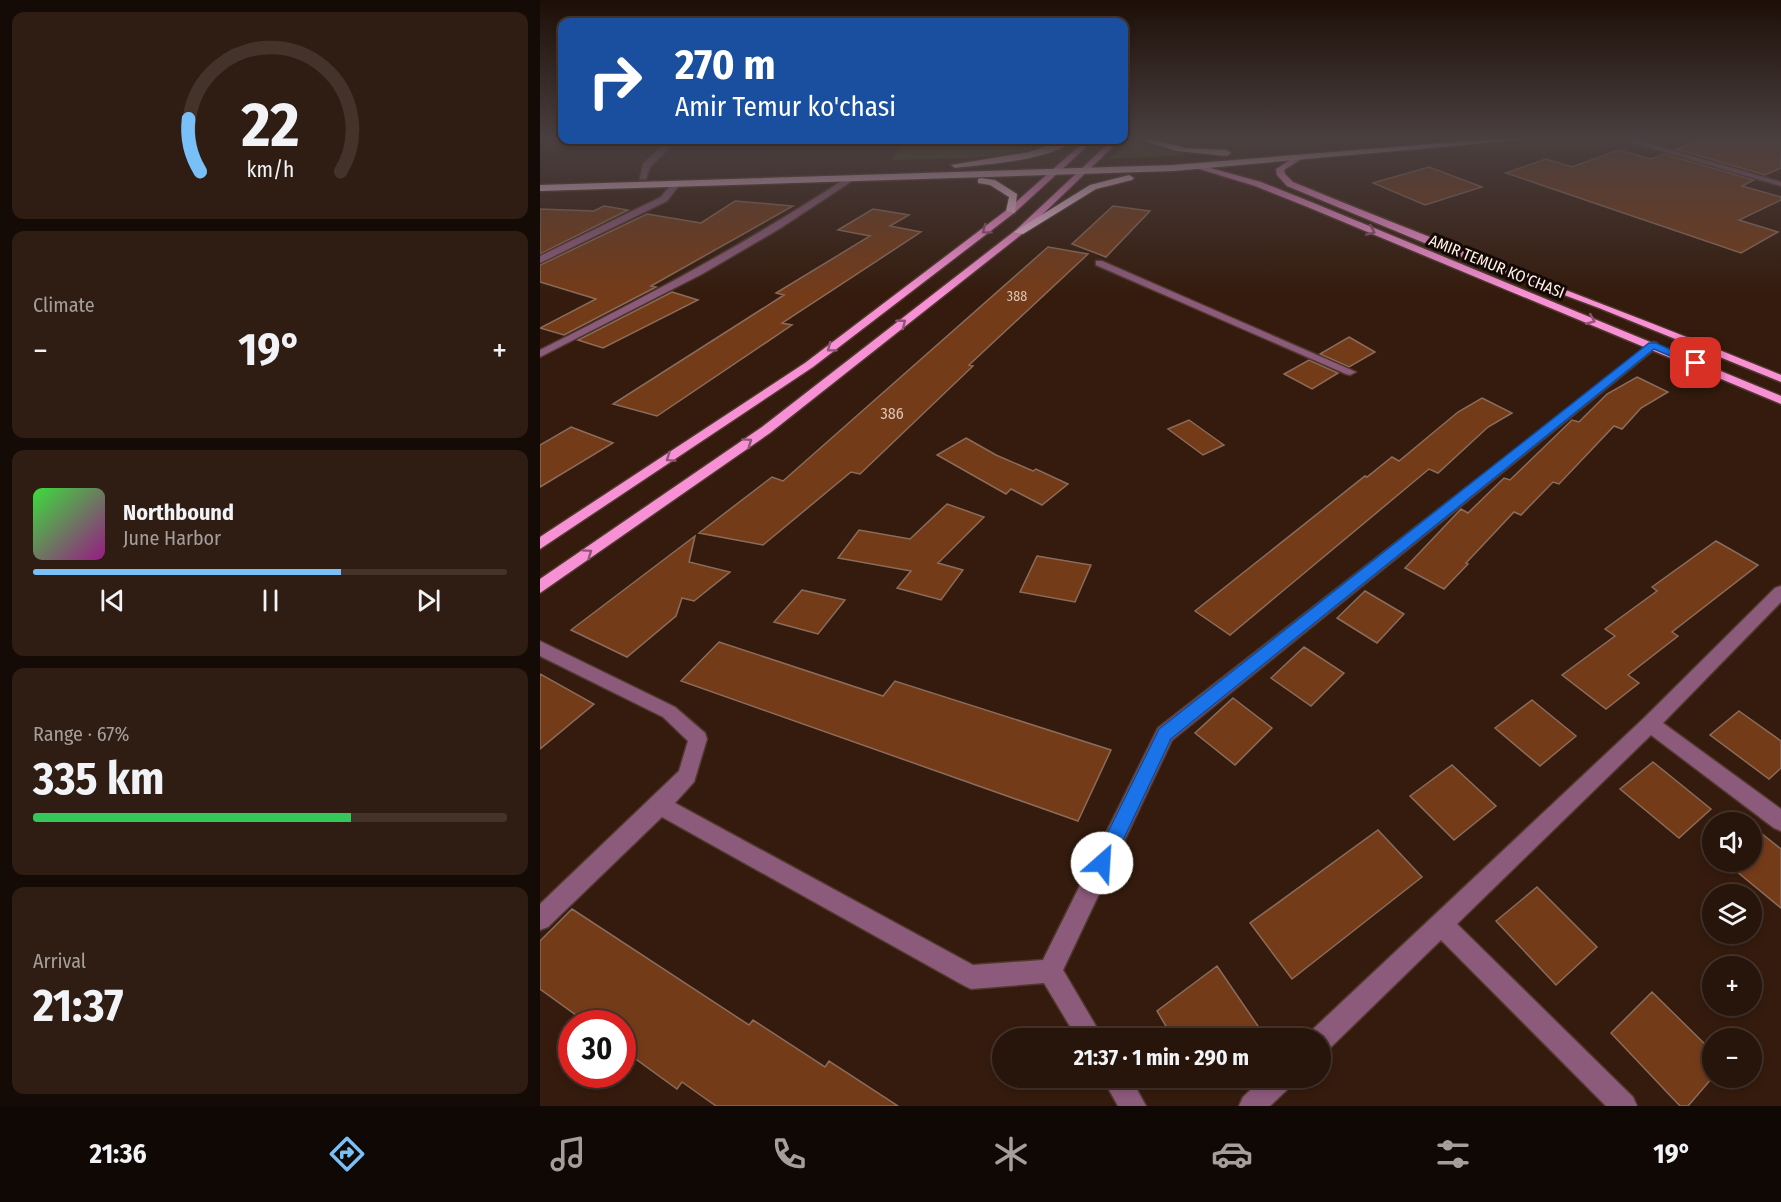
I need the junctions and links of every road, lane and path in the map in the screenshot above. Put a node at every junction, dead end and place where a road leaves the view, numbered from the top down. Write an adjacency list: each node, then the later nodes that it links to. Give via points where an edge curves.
1 (670, 192): 11 (street, via 653,205)
2 (833, 192): 14 (street, via 641,304)
3 (1007, 192): 9 (highway, via 1014,196)
4 (1033, 192): 9 (main road)
5 (1062, 192): 10 (main road)
6 (1085, 192): 10 (highway)
7 (1275, 192): 13 (main road, AMIR TEMUR KO'CHASI, one-way to 13)
8 (1306, 192): 16 (main road, AMIR TEMUR KO'CHASI)
9 (1011, 212): 18 (main road, one-way to 18, via 810,365)
10 (1019, 232): 19 (main road, one-way to 10, via 766,429)
11 (540, 260)
12 (1099, 263): 15 (street)
13 (1653, 345): 17 (main road, AMIR TEMUR KO'CHASI); 27 (street, via 1165,734)
14 (540, 354)
15 (1350, 372)
16 (1781, 379)
17 (1781, 400)
18 (540, 544)
19 (540, 587)
20 (1781, 592): 22 (street)
21 (540, 648): 23 (street, via 669,712 698,739 687,776)
22 (1650, 724): 24 (street); 26 (street)
23 (660, 805): 25 (street); 27 (street, via 971,977)
24 (1781, 821)
25 (540, 919)
26 (1440, 923): 29 (street); 34 (street)
27 (1050, 971): 28 (street)
28 (1085, 1028)
29 (1331, 1029)
30 (1122, 1088): 32 (street)
31 (1271, 1088): 33 (street)
32 (1133, 1106)
33 (1252, 1106)
34 (1624, 1106)

